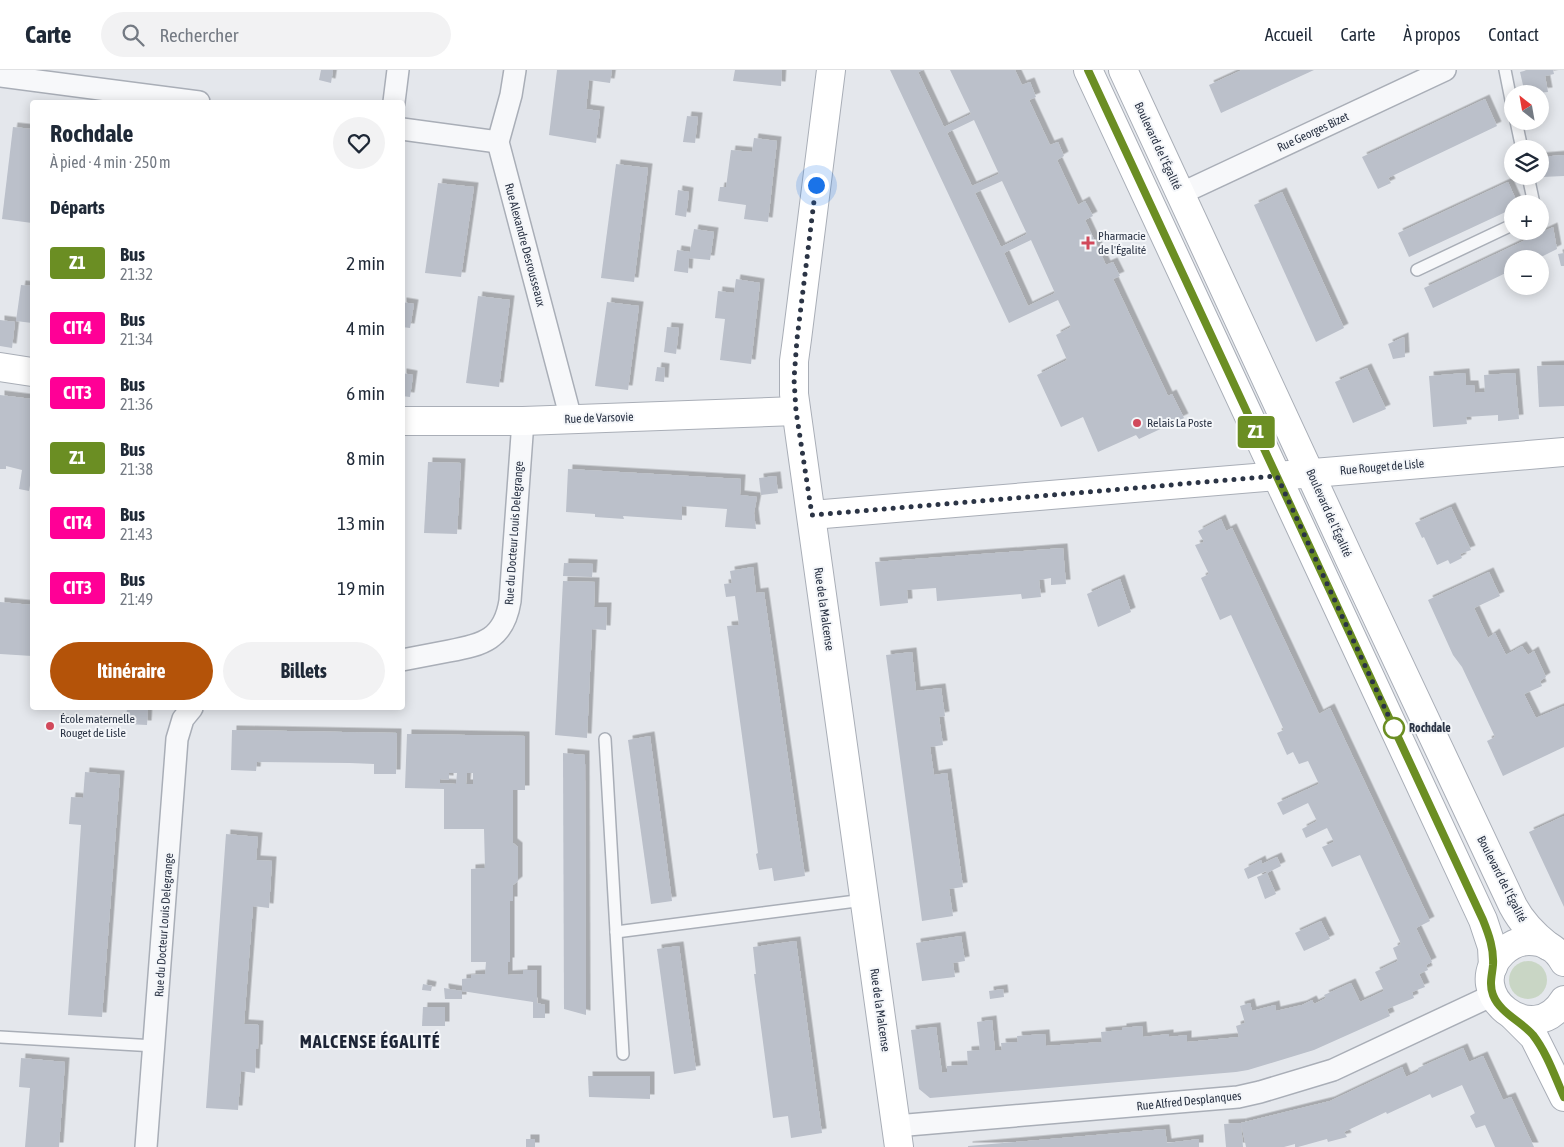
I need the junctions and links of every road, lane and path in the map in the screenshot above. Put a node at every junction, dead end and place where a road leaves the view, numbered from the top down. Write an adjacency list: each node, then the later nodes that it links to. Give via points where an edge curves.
1 (398, 70): 11 (street)
2 (515, 70): 13 (street, Rue Alexandre Desrousseaux)
3 (830, 70): 19 (street, Rue de la Malcense, via 796,347)
4 (1088, 70): 25 (street)
5 (1123, 70): 14 (street, Boulevard de l'Égalité)
6 (1445, 70): 14 (street, Rue Georges Bizet)
7 (1505, 70): 9 (lane)
8 (0, 76): 10 (street)
9 (1508, 85)
10 (185, 100)
11 (394, 100)
12 (405, 129): 13 (street)
13 (498, 142): 20 (street, Rue Alexandre Desrousseaux)
14 (1180, 194): 24 (street, Boulevard de l'Égalité)
15 (1504, 229): 16 (lane)
16 (1417, 270)
17 (0, 367): 18 (street)
18 (30, 372)
19 (796, 411): 20 (street, Rue de Varsovie); 26 (street, Rue de la Malcense)
20 (571, 419): 22 (street, Rue de Varsovie)
21 (405, 421): 22 (street, Rue de Varsovie)
22 (522, 421): 27 (street, Rue du Docteur Louis Delegrange, via 508,614 497,632 481,644)
23 (1564, 452): 24 (street, Rue Rouget de Lisle)
24 (1311, 473): 25 (street, Rue Rouget de Lisle); 32 (street, Boulevard de l'Égalité, via 1513,906 1521,921)
25 (1277, 476): 26 (street, Rue Rouget de Lisle); 33 (street, via 1483,920 1492,947)
26 (812, 515): 30 (street, Rue de la Malcense)
27 (405, 659)
28 (190, 710): 38 (street, Rue du Docteur Louis Delegrange, via 183,719 177,739)
29 (605, 738): 31 (lane)
30 (864, 900): 31 (lane); 41 (street, Rue de la Malcense)
31 (616, 932): 39 (lane)
32 (1556, 954): 33 (street, via 1529,941 1516,944 1500,955)
33 (1493, 967): 34 (street, via 1490,981)
34 (1493, 995): 36 (street); 41 (street, Rue Alfred Desplanques, via 1333,1070 1238,1097)
35 (1564, 1000): 36 (street, via 1553,1012 1540,1019 1526,1020)
36 (1513, 1016): 40 (street, via 1534,1037)
37 (0, 1037): 38 (lane)
38 (155, 1046): 42 (street, Rue du Docteur Louis Delegrange)
39 (623, 1054)
40 (1564, 1097)
41 (897, 1136)
42 (146, 1147)

